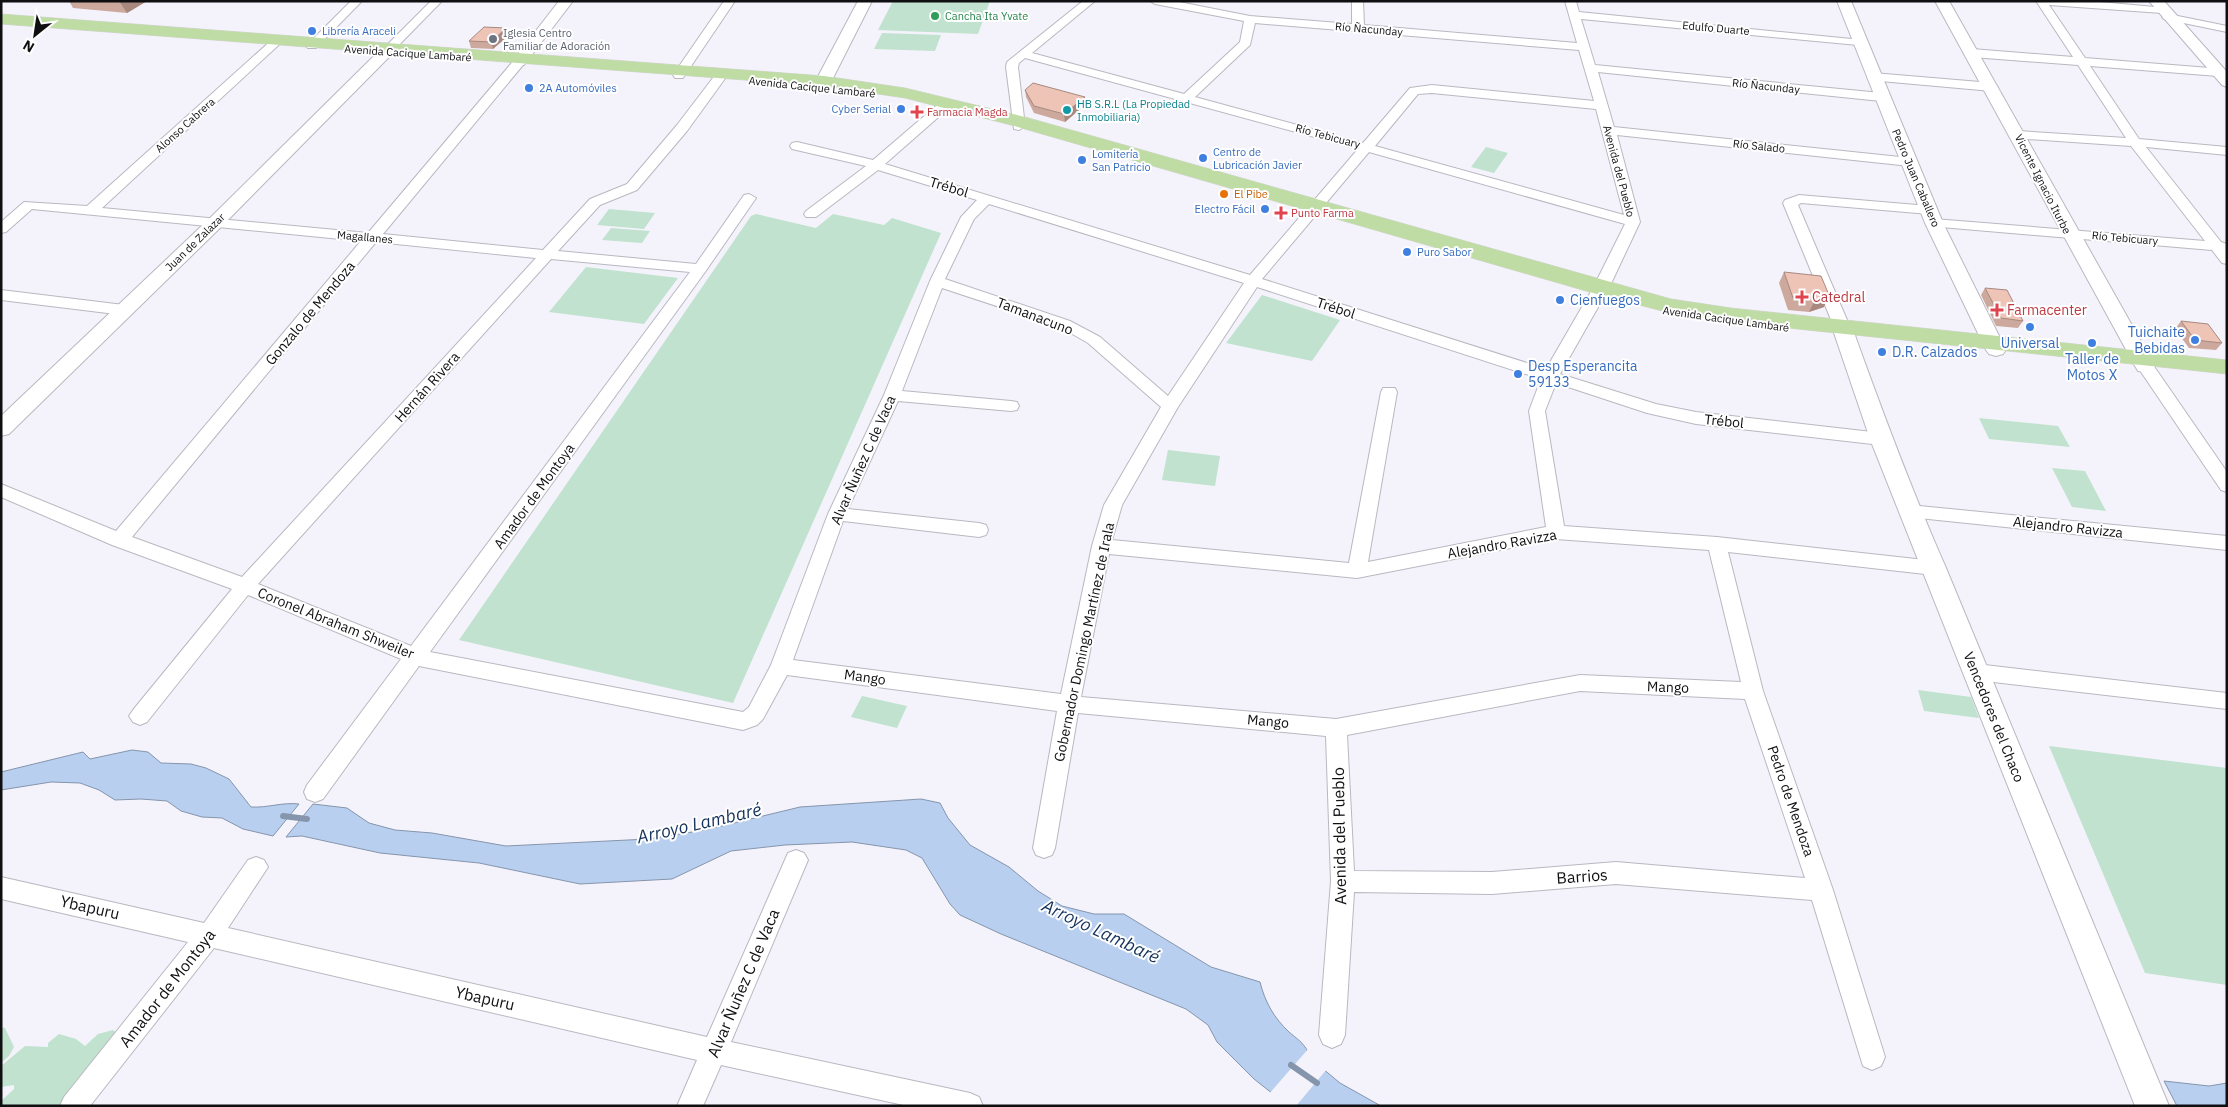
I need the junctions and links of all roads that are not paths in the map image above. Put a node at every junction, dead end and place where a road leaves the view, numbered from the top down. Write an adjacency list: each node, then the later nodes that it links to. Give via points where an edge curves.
1 (357, 1): 21 (street)
2 (437, 1): 23 (street)
3 (566, 1): 26 (street)
4 (730, 1): 29 (street)
5 (865, 1): 33 (street)
6 (1090, 1): 25 (street)
7 (1155, 1): 16 (street, Río Ñacunday)
8 (1357, 1): 17 (street)
9 (1570, 1): 14 (street, Avenida del Pueblo)
10 (1844, 1): 20 (street, Pedro Juan Caballero)
11 (1942, 1): 24 (street, Vicente Ignacio Iturbe)
12 (2042, 1): 13 (street); 27 (street)
13 (2162, 9): 18 (street); 32 (street)
14 (1574, 15): 20 (street, Edulfo Duarte); 22 (street, Avenida del Pueblo)
15 (1, 19): 19 (main road, Avenida Cacique Lambaré)
16 (1250, 19): 17 (street, Río Ñacunday); 37 (street, via 1246,43)
17 (1358, 28): 22 (street, Río Ñacunday)
18 (2227, 29)
19 (277, 41): 21 (main road, Avenida Cacique Lambaré); 52 (street, Alonso Cabrera)
20 (1858, 42): 31 (street, Pedro Juan Caballero)
21 (314, 44): 23 (main road, Avenida Cacique Lambaré)
22 (1584, 47): 28 (street, Avenida del Pueblo)
23 (388, 49): 26 (main road, Avenida Cacique Lambaré); 56 (street, Juan de Zalazar)
24 (1972, 53): 27 (street); 34 (street, Vicente Ignacio Iturbe)
25 (1022, 54): 37 (street, Río Tebicuary); 40 (street, via 1012,67)
26 (521, 60): 29 (main road, Avenida Cacique Lambaré); 59 (street, Gonzalo de Mendoza)
27 (2082, 60): 32 (street); 43 (street)
28 (1590, 68): 36 (street, Río Ñacunday); 39 (street, Avenida del Pueblo)
29 (681, 72): 30 (main road, Avenida Cacique Lambaré)
30 (721, 75): 33 (main road, Avenida Cacique Lambaré); 61 (street, Hernán Rivera, via 632,187 595,202)
31 (1873, 77): 34 (street); 36 (street, Pedro Juan Caballero)
32 (2223, 77)
33 (822, 83): 38 (main road, Avenida Cacique Lambaré)
34 (1992, 87): 42 (street, Vicente Ignacio Iturbe)
35 (1422, 89): 39 (street); 45 (street, Gobernador Domingo Martínez de Irala, via 1414,91)
36 (1882, 97): 47 (street, Pedro Juan Caballero)
37 (1187, 98): 45 (street, Río Tebicuary)
38 (945, 105): 40 (main road, Avenida Cacique Lambaré); 48 (street)
39 (1602, 106): 41 (street, Avenida del Pueblo)
40 (1026, 126): 51 (main road, Avenida Cacique Lambaré)
41 (1609, 130): 47 (street, Río Salado); 55 (street, Avenida del Pueblo)
42 (2018, 135): 43 (street); 58 (street, Vicente Ignacio Iturbe)
43 (2135, 142): 46 (street); 60 (street)
44 (797, 146): 48 (street, Trébol)
45 (1366, 146): 51 (street, Gobernador Domingo Martínez de Irala); 55 (street, Río Tebicuary)
46 (2227, 151)
47 (1910, 162): 54 (street, Pedro Juan Caballero)
48 (876, 165): 50 (street, Trébol); 53 (street)
49 (750, 198): 63 (street, Amador de Montoya)
50 (986, 199): 64 (street, Alvar Ñuñez C de Vaca, via 968,217); 65 (street, Trébol)
51 (1313, 208): 65 (street, Gobernador Domingo Martínez de Irala); 66 (main road, Avenida Cacique Lambaré)
52 (90, 211): 56 (street, Magallanes); 57 (street, Magallanes, via 30,206)
53 (811, 214)
54 (1931, 217): 58 (street, Río Tebicuary); 69 (street, Río Tebicuary, via 1799,199 1790,203); 70 (street, Pedro Juan Caballero)
55 (1633, 222): 66 (street, Avenida del Pueblo)
56 (215, 223): 59 (street, Magallanes); 68 (street, Juan de Zalazar)
57 (1, 229)
58 (2068, 233): 60 (street, Río Tebicuary); 71 (street, Vicente Ignacio Iturbe)
59 (373, 238): 61 (street, Magallanes); 87 (street, Gonzalo de Mendoza)
60 (2222, 246): 62 (street)
61 (549, 254): 63 (street, Magallanes); 93 (street, Hernán Rivera)
62 (2227, 260)
63 (700, 269): 94 (street, Amador de Montoya)
64 (937, 280): 76 (street, Alvar Ñuñez C de Vaca); 78 (street, Tamanacuno, via 1065,324 1094,340)
65 (1253, 281): 74 (street, Trébol); 78 (street, Gobernador Domingo Martínez de Irala)
66 (1599, 291): 69 (main road, Avenida Cacique Lambaré, via 1651,308 1704,318); 74 (street, Avenida del Pueblo)
67 (1, 296): 68 (street)
68 (124, 310): 79 (street, Juan de Zalazar)
69 (1843, 331): 70 (main road, Avenida Cacique Lambaré); 80 (street, Vencedores del Chaco)
70 (1994, 346): 71 (main road, Avenida Cacique Lambaré)
71 (2143, 362): 72 (main road, Avenida Cacique Lambaré); 73 (main road, Avenida Cacique Lambaré); 81 (street)
72 (2227, 366)
73 (2227, 374)
74 (1550, 377): 80 (street, Trébol, via 1653,409 1696,418); 86 (street, Avenida del Pueblo, via 1537,411)
75 (1389, 392): 92 (street)
76 (892, 395): 77 (street); 84 (street, Alvar Ñuñez C de Vaca)
77 (1011, 406)
78 (1170, 406): 90 (street, Gobernador Domingo Martínez de Irala, via 1113,505)
79 (1, 428)
80 (1881, 438): 83 (street, Vencedores del Chaco)
81 (2227, 486)
82 (1, 490): 87 (street, Coronel Abraham Shweiler)
83 (1909, 511): 88 (street, Alejandro Ravizza); 91 (street, Vencedores del Chaco)
84 (837, 514): 85 (street); 95 (street, Alvar Ñuñez C de Vaca)
85 (979, 530)
86 (1556, 532): 89 (street, Alejandro Ravizza); 92 (street, Alejandro Ravizza)
87 (119, 540): 93 (street, Coronel Abraham Shweiler)
88 (2227, 543)
89 (1716, 544): 91 (street, Alejandro Ravizza); 97 (street, Pedro de Mendoza)
90 (1102, 546): 92 (street, Alejandro Ravizza); 99 (street, Gobernador Domingo Martínez de Irala)
91 (1934, 568): 96 (street, Vencedores del Chaco)
92 (1357, 572)
93 (245, 586): 94 (street, Coronel Abraham Shweiler); 100 (street, Hernán Rivera)
94 (416, 657): 101 (street, Coronel Abraham Shweiler); 103 (street, Amador de Montoya)
95 (781, 666): 99 (street, Mango); 101 (street, Alvar Ñuñez C de Vaca, via 756,713)
96 (1976, 672): 98 (street); 114 (street, Vencedores del Chaco)
97 (1753, 691): 102 (street, Mango, via 1580,683); 109 (street, Pedro de Mendoza)
98 (2227, 701)
99 (1069, 704): 102 (street, Mango); 104 (street, Gobernador Domingo Martínez de Irala)
100 (140, 716)
101 (743, 721)
102 (1336, 728): 107 (street, Avenida del Pueblo)
103 (315, 792)
104 (1044, 848)
105 (796, 860): 112 (street, Alvar Ñuñez C de Vaca)
106 (256, 867): 110 (street, Amador de Montoya)
107 (1343, 881): 109 (street, Barrios, via 1492,883 1616,873); 111 (street, Avenida del Pueblo)
108 (1, 888): 110 (street, Ybapuru)
109 (1821, 890): 113 (street, Pedro de Mendoza)
110 (210, 934): 112 (street, Ybapuru); 115 (street, Amador de Montoya)
111 (1332, 1035)
112 (714, 1052): 116 (street, Alvar Ñuñez C de Vaca); 117 (street, Ybapuru)
113 (1872, 1057)
114 (2149, 1099)
115 (73, 1106)
116 (690, 1106)
117 (970, 1106)

